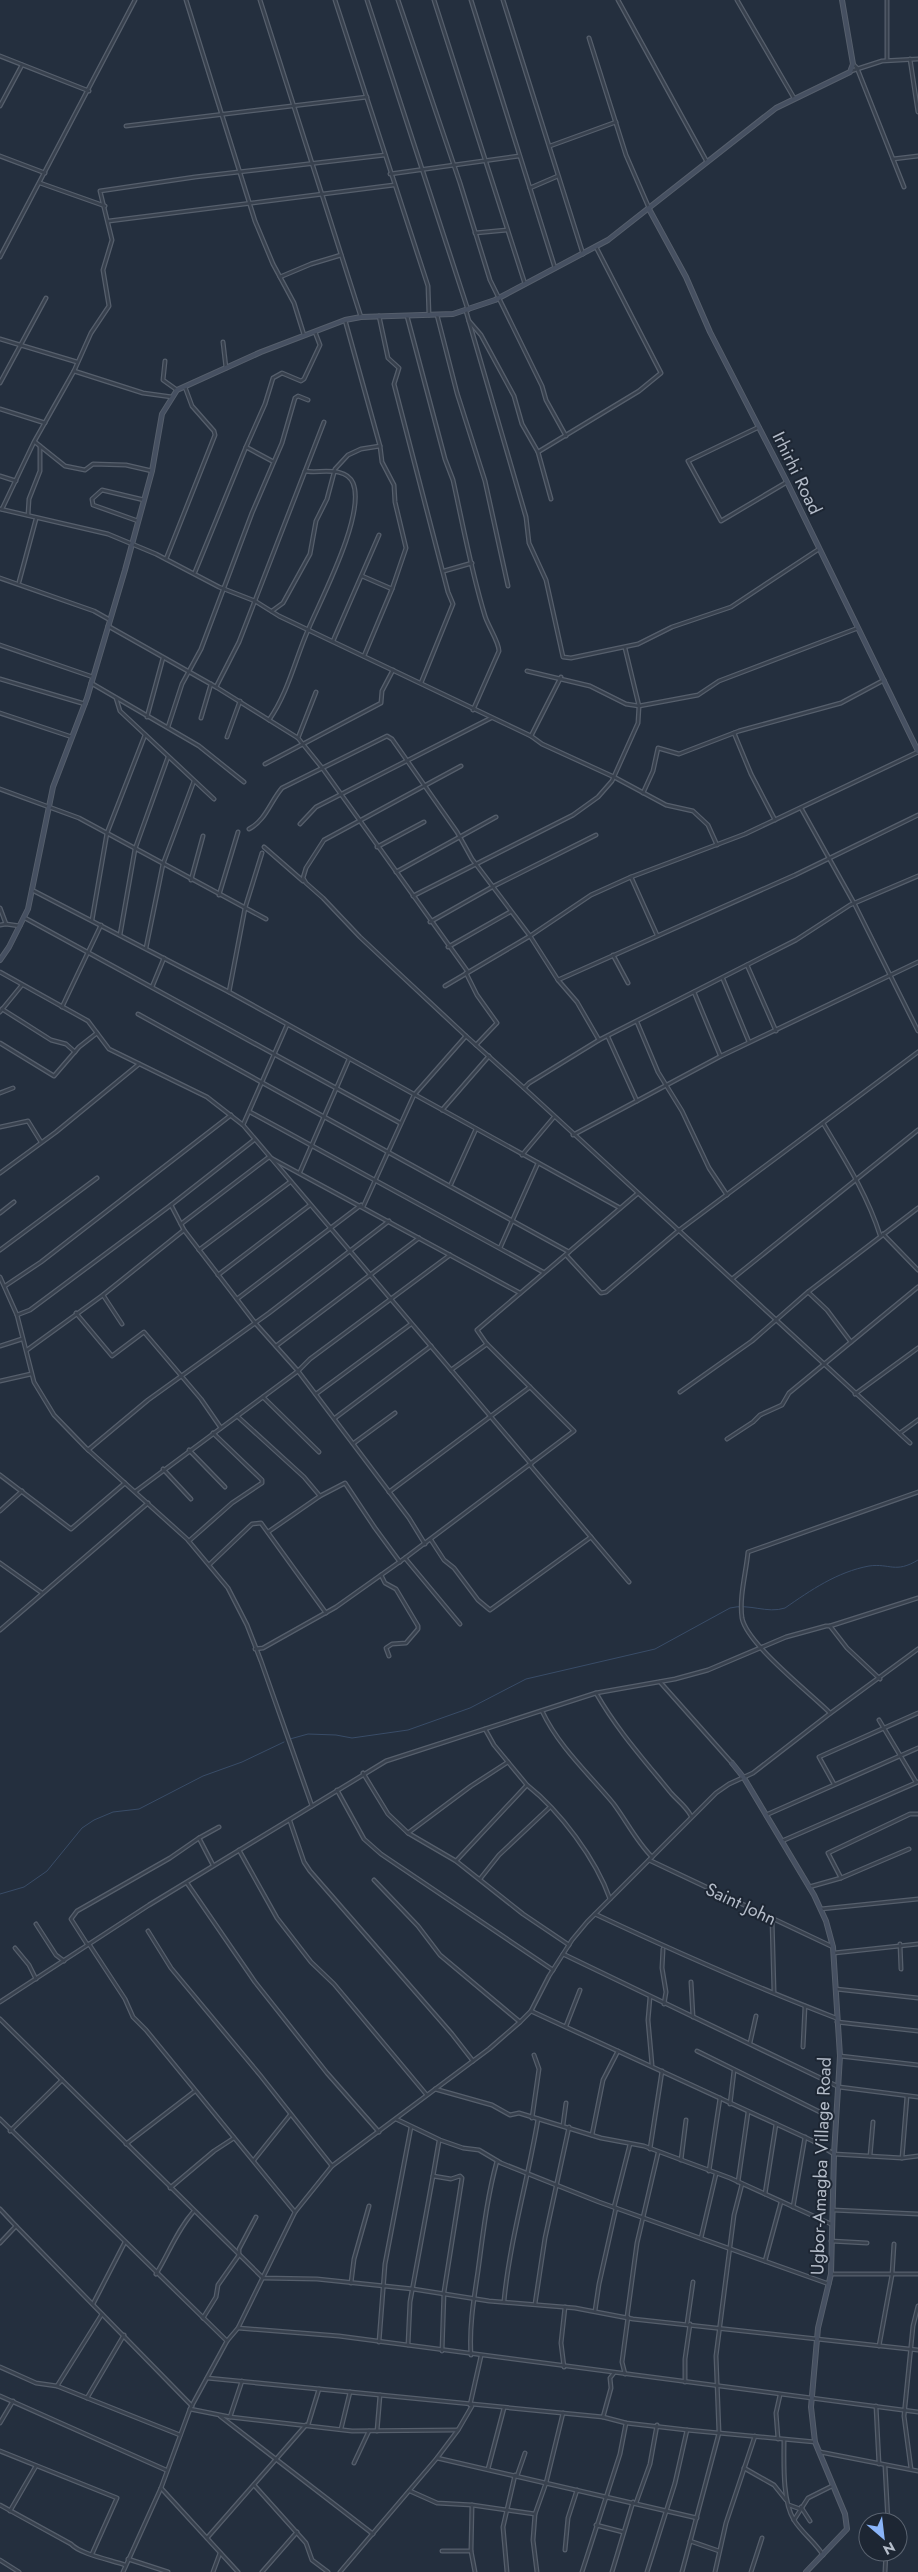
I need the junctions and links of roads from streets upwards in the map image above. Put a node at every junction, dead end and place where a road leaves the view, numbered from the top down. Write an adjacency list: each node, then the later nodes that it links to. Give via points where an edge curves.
1 (136, 0): 23 (street)
2 (186, 0): 29 (street)
3 (260, 0): 26 (street)
4 (335, 0): 24 (street)
5 (367, 0): 42 (street)
6 (398, 0): 41 (street)
7 (434, 0): 38 (street)
8 (471, 0): 35 (street)
9 (503, 0): 32 (street)
10 (618, 0): 39 (street)
11 (737, 0): 25 (street)
12 (842, 0): 19 (street)
13 (887, 0): 18 (street)
14 (589, 38): 30 (street)
15 (0, 56): 20 (street)
16 (910, 59): 17 (street); 18 (street); 28 (street)
17 (918, 59)
18 (887, 60): 21 (street)
19 (853, 64): 21 (street); 22 (street)
20 (22, 65): 23 (street); 27 (street)
21 (857, 68): 22 (street); 37 (street)
22 (850, 72): 25 (street)
23 (89, 91): 44 (street)
24 (367, 97): 26 (street); 33 (street)
25 (794, 98): 39 (street, via 767,114)
26 (293, 104): 29 (street); 40 (street)
27 (0, 106)
28 (918, 112)
29 (222, 113): 31 (street); 43 (street)
30 (616, 122): 32 (street); 54 (street, via 626,155)
31 (126, 126)
32 (550, 146): 46 (street)
33 (385, 155): 40 (street); 45 (street)
34 (0, 156): 44 (street)
35 (519, 156): 38 (street); 50 (street)
36 (918, 156): 37 (street)
37 (893, 159): 49 (street)
38 (485, 161): 41 (street); 56 (street)
39 (707, 162): 54 (street)
40 (311, 164): 43 (street); 51 (street)
41 (453, 165): 42 (street); 57 (street)
42 (422, 169): 45 (street); 67 (street)
43 (238, 172): 52 (street); 53 (street, via 100,190)
44 (45, 174): 47 (street)
45 (390, 174): 48 (street)
46 (558, 176): 50 (street); 59 (street)
47 (40, 182): 53 (street); 61 (street)
48 (394, 185): 51 (street); 68 (street, via 429,291)
49 (904, 187)
50 (530, 188): 62 (street)
51 (321, 194): 52 (street); 60 (street)
52 (250, 203): 55 (street); 63 (street)
53 (105, 206): 55 (street)
54 (650, 209): 58 (street); 92 (street, Irhirhi Road)
55 (109, 221): 81 (street, via 112,240 103,270 108,306)
56 (507, 230): 57 (street); 64 (street)
57 (475, 233): 66 (street)
58 (596, 247): 59 (street); 93 (street, via 661,373 639,391)
59 (583, 254): 62 (street)
60 (341, 255): 63 (street); 72 (street)
61 (0, 257)
62 (555, 269): 64 (street)
63 (280, 276): 76 (street, via 294,303)
64 (525, 284): 66 (street)
65 (46, 298): 79 (street)
66 (498, 299): 67 (street); 93 (street)
67 (467, 311): 69 (street); 74 (street)
68 (429, 315): 69 (street); 71 (street)
69 (437, 315): 122 (street, via 485,481)
70 (379, 316): 71 (street); 72 (street); 117 (street, via 388,358 399,368 394,384)
71 (407, 316): 116 (street, via 453,480)
72 (361, 317): 73 (street)
73 (345, 320): 75 (street); 96 (street)
74 (469, 321): 98 (street, via 481,335 510,388 522,424); 133 (street, via 526,516 530,546 546,580 562,655 568,659)
75 (315, 330): 76 (street); 97 (street, via 320,345 304,379 301,381 282,373 273,378)
76 (304, 335): 82 (street)
77 (0, 339): 79 (street)
78 (223, 342): 82 (street)
79 (20, 346): 81 (street); 84 (street)
80 (165, 361): 86 (street, via 163,380)
81 (77, 362): 83 (street)
82 (226, 368): 85 (street)
83 (74, 371): 87 (street, via 143,393); 91 (street)
84 (0, 383)
85 (185, 385): 86 (street); 115 (street, via 192,406 215,435)
86 (177, 390): 87 (street)
87 (172, 397): 100 (street, via 162,414)
88 (308, 400): 99 (street, via 295,398 282,443)
89 (0, 409): 91 (street)
90 (324, 422): 101 (street)
91 (45, 423): 94 (street)
92 (759, 427): 105 (street, Irhirhi Road); 105 (street, via 688,461 721,521)
93 (566, 436): 98 (street)
94 (34, 442): 95 (street); 104 (street)
95 (40, 446): 100 (street, via 70,468 85,470 93,464); 109 (street, via 40,471 29,499)
96 (380, 446): 102 (street, via 348,455); 124 (street, via 382,462 394,485 394,502 406,546)
97 (246, 447): 99 (street); 118 (street)
98 (538, 452): 106 (street)
99 (273, 461): 123 (street)
100 (152, 471): 107 (street)
101 (305, 471): 102 (street); 125 (street)
102 (334, 471): 126 (street, via 327,499 316,520 310,554 283,603); 130 (street, via 350,478 355,502 335,570)
103 (0, 476): 104 (street)
104 (16, 481): 108 (street)
105 (787, 482): 114 (street, Irhirhi Road)
106 (551, 499)
107 (144, 500): 111 (street); 111 (street, via 102,490 92,500 93,505)
108 (1, 509): 109 (street)
109 (28, 515): 110 (street)
110 (36, 518): 113 (street, via 90,528); 121 (street)
111 (138, 521): 113 (street)
112 (379, 535): 119 (street)
113 (132, 544): 115 (street); 127 (street)
114 (819, 549): 129 (street, Irhirhi Road); 133 (street, via 737,604)
115 (166, 559): 118 (street)
116 (472, 563): 117 (street); 152 (street, via 485,617 500,651)
117 (444, 571): 145 (street, via 452,610)
118 (195, 572): 123 (street)
119 (362, 576): 124 (street); 131 (street)
120 (0, 578): 121 (street)
121 (19, 583): 127 (street)
122 (508, 586)
123 (224, 589): 125 (street); 138 (street)
124 (392, 589): 134 (street)
125 (255, 601): 126 (street); 146 (street)
126 (272, 611): 130 (street)
127 (110, 620): 128 (street)
128 (108, 626): 135 (street); 139 (street)
129 (858, 628): 142 (street, Irhirhi Road); 151 (street, via 720,681 698,695)
130 (308, 630): 131 (street); 157 (street, via 282,701)
131 (333, 641): 134 (street)
132 (0, 645): 139 (street)
133 (625, 648): 151 (street)
134 (364, 656): 136 (street)
135 (163, 658): 138 (street); 154 (street)
136 (393, 670): 145 (street); 165 (street, via 382,691 382,703)
137 (527, 671): 140 (street)
138 (189, 673): 144 (street); 158 (street, via 182,684)
139 (93, 677): 143 (street)
140 (561, 677): 151 (street, via 590,686 626,704); 161 (street)
141 (0, 679): 150 (street)
142 (884, 680): 159 (street, via 841,703); 166 (street, Irhirhi Road)
143 (91, 683): 148 (street); 150 (street)
144 (211, 684): 146 (street); 155 (street)
145 (421, 684): 152 (street)
146 (216, 687): 149 (street)
147 (316, 692): 164 (street)
148 (116, 698): 154 (street); 160 (street, via 120,711)
149 (240, 701): 157 (street); 163 (street)
150 (85, 704): 162 (street)
151 (639, 706): 172 (street, via 638,723)
152 (474, 710): 156 (street)
153 (0, 713): 162 (street)
154 (147, 717): 158 (street)
155 (201, 718)
156 (492, 718): 161 (street); 168 (street)
157 (269, 720): 164 (street)
158 (168, 727): 174 (street, via 199,746)
159 (734, 733): 177 (street, via 679,754 658,748); 185 (street)
160 (145, 735): 167 (street); 190 (street)
161 (532, 736): 172 (street, via 542,744)
162 (72, 737): 180 (street)
163 (227, 737)
164 (298, 738): 165 (street)
165 (304, 744): 169 (street); 171 (street)
166 (918, 751): 181 (street)
167 (168, 757): 173 (street); 197 (street)
168 (408, 761): 171 (street, via 387,736); 175 (street); 178 (street)
169 (265, 764)
170 (461, 766): 175 (street)
171 (323, 769): 178 (street); 188 (street, via 282,788 263,819)
172 (614, 777): 177 (street); 200 (street, via 598,797 573,814)
173 (194, 781): 179 (street); 201 (street)
174 (244, 782)
175 (426, 786): 184 (street); 193 (street)
176 (0, 789): 180 (street)
177 (643, 793): 194 (street, via 666,805 701,816)
178 (341, 794): 184 (street); 187 (street, via 309,812)
179 (214, 799)
180 (49, 805): 190 (street); 208 (street)
181 (802, 808): 185 (street); 199 (street)
182 (918, 815): 199 (street)
183 (496, 817): 193 (street)
184 (359, 819): 195 (street); 206 (street, via 324,840 306,868)
185 (775, 820): 194 (street)
186 (424, 822): 195 (street)
187 (300, 824)
188 (249, 829)
189 (238, 832): 209 (street)
190 (107, 833): 197 (street); 217 (street)
191 (596, 835): 207 (street)
192 (204, 836): 205 (street)
193 (459, 837): 200 (street); 202 (street)
194 (718, 845): 204 (street)
195 (377, 846): 202 (street)
196 (264, 847): 206 (street)
197 (135, 849): 201 (street); 223 (street)
198 (262, 853): 213 (street)
199 (830, 859): 211 (street); 224 (street)
200 (476, 863): 207 (street); 210 (street)
201 (163, 864): 205 (street); 227 (street)
202 (396, 872): 210 (street)
203 (918, 876): 211 (street)
204 (631, 877): 224 (street); 225 (street, via 591,896)
205 (191, 880): 209 (street)
206 (304, 882): 253 (street)
207 (494, 886): 214 (street); 218 (street)
208 (32, 890): 215 (street); 217 (street)
209 (219, 895): 213 (street)
210 (413, 896): 218 (street)
211 (854, 903): 233 (street, via 796,940); 236 (street)
212 (0, 908): 219 (street)
213 (245, 908): 216 (street); 243 (street)
214 (510, 912): 225 (street); 226 (street)
215 (25, 918): 222 (street); 228 (street)
216 (266, 919)
217 (92, 920): 221 (street)
218 (430, 922): 226 (street)
219 (6, 924): 220 (street); 222 (street)
220 (0, 925)
221 (101, 925): 223 (street); 228 (street)
222 (21, 926): 231 (street)
223 (120, 935): 227 (street)
224 (658, 935): 229 (street)
225 (530, 936): 235 (street); 238 (street)
226 (448, 947): 235 (street)
227 (146, 948): 230 (street)
228 (89, 953): 242 (street); 245 (street)
229 (613, 955): 238 (street); 239 (street)
230 (164, 958): 242 (street); 243 (street)
231 (0, 960)
232 (918, 962): 236 (street)
233 (748, 965): 237 (street); 250 (street)
234 (0, 972): 240 (street)
235 (467, 972): 241 (street); 258 (street, via 477,995 497,1023)
236 (892, 976): 250 (street); 251 (street)
237 (723, 978): 244 (street); 256 (street)
238 (558, 980): 255 (street, via 577,1002)
239 (628, 983)
240 (22, 985): 245 (street); 246 (street)
241 (445, 986)
242 (152, 987): 261 (street)
243 (229, 992): 249 (street)
244 (694, 992): 248 (street); 263 (street)
245 (62, 1007): 252 (street, via 88,1021)
246 (1, 1010): 259 (street, via 51,1040 66,1044)
247 (138, 1014): 266 (street)
248 (637, 1022): 254 (street); 267 (street)
249 (287, 1025): 261 (street); 264 (street)
250 (776, 1031): 256 (street)
251 (918, 1032)
252 (97, 1033): 259 (street); 265 (street, via 110,1049)
253 (466, 1036): 258 (street); 272 (street)
254 (608, 1037): 255 (street); 273 (street)
255 (599, 1040): 270 (street)
256 (749, 1042): 263 (street)
257 (0, 1043): 259 (street, via 54,1076)
258 (476, 1045): 262 (street)
259 (75, 1052)
260 (918, 1052): 280 (street)
261 (275, 1054): 266 (street); 268 (street)
262 (489, 1056): 270 (street); 274 (street)
263 (721, 1056): 267 (street)
264 (349, 1059): 268 (street); 272 (street)
265 (139, 1064): 276 (street, via 200,1093); 287 (street)
266 (262, 1082): 275 (street); 277 (street)
267 (666, 1085): 273 (street); 301 (street)
268 (338, 1087): 277 (street); 279 (street)
269 (13, 1088): 271 (street)
270 (524, 1088): 278 (street)
271 (0, 1093)
272 (414, 1094): 274 (street); 279 (street)
273 (637, 1101): 285 (street)
274 (442, 1110): 283 (street)
275 (250, 1112): 281 (street); 288 (street)
276 (231, 1115): 281 (street); 329 (street, via 191,1149)
277 (325, 1117): 288 (street); 289 (street)
278 (554, 1117): 285 (street); 290 (street)
279 (400, 1123): 289 (street)
280 (823, 1123): 296 (street); 301 (street)
281 (243, 1125): 286 (street)
282 (0, 1127): 287 (street, via 28,1121)
283 (476, 1129): 290 (street); 299 (street)
284 (918, 1130): 296 (street)
285 (573, 1134): 300 (street)
286 (254, 1140): 291 (street); 303 (street)
287 (41, 1142): 294 (street)
288 (312, 1144): 293 (street); 297 (street)
289 (388, 1151): 297 (street); 299 (street)
290 (522, 1155): 292 (street)
291 (269, 1157): 293 (street); 298 (street); 311 (street)
292 (538, 1163): 306 (street); 309 (street)
293 (300, 1172): 305 (street)
294 (0, 1173)
295 (97, 1178): 318 (street)
296 (857, 1178): 315 (street); 328 (street)
297 (376, 1179): 305 (street); 317 (street)
298 (290, 1182): 304 (street); 319 (street)
299 (450, 1185): 309 (street)
300 (638, 1194): 306 (street); 314 (street)
301 (728, 1195): 314 (street)
302 (14, 1202): 308 (street)
303 (170, 1205): 311 (street); 337 (street, via 30,1310)
304 (310, 1205): 312 (street); 325 (street)
305 (362, 1206): 310 (street); 312 (street)
306 (621, 1208): 321 (street)
307 (918, 1208): 315 (street)
308 (0, 1213)
309 (513, 1220): 317 (street); 321 (street)
310 (390, 1221): 316 (street); 320 (street)
311 (181, 1224): 313 (street)
312 (330, 1228): 320 (street); 334 (street)
313 (184, 1230): 319 (street); 333 (street)
314 (678, 1231): 321 (street, via 603,1293); 328 (street)
315 (881, 1234): 323 (street); 331 (street)
316 (419, 1238): 322 (street); 326 (street)
317 (500, 1248): 324 (street)
318 (0, 1250)
319 (199, 1250): 325 (street)
320 (349, 1251): 326 (street); 339 (street)
321 (567, 1253): 324 (street)
322 (450, 1255): 332 (street); 335 (street)
323 (918, 1270)
324 (543, 1272): 332 (street)
325 (218, 1275): 334 (street)
326 (370, 1275): 335 (street); 346 (street)
327 (0, 1277): 329 (street)
328 (731, 1280): 338 (street)
329 (5, 1286): 337 (street)
330 (918, 1287): 343 (street)
331 (808, 1292): 338 (street); 343 (street)
332 (520, 1293): 344 (street, via 478,1329)
333 (103, 1295): 336 (street); 340 (street)
334 (237, 1298): 339 (street)
335 (391, 1299): 341 (street); 351 (street)
336 (76, 1314): 349 (street); 354 (street, via 112,1356 144,1332)
337 (17, 1316): 342 (street)
338 (775, 1320): 350 (street); 357 (street, via 752,1341)
339 (255, 1323): 346 (street); 354 (street)
340 (122, 1324)
341 (411, 1324): 347 (street); 358 (street)
342 (22, 1339): 345 (street); 349 (street)
343 (852, 1342): 350 (street)
344 (487, 1344): 352 (street); 356 (street)
345 (0, 1346)
346 (276, 1346): 351 (street)
347 (431, 1346): 352 (street); 363 (street)
348 (918, 1348): 359 (street)
349 (27, 1350): 353 (street)
350 (824, 1365): 359 (street); 369 (street, via 789,1393 782,1405 760,1415)
351 (298, 1370): 358 (street); 360 (street)
352 (451, 1370): 364 (street)
353 (32, 1374): 355 (street); 372 (street, via 54,1414)
354 (180, 1377): 366 (street, via 201,1399); 372 (street)
355 (0, 1381)
356 (530, 1387): 364 (street); 375 (street, via 574,1431)
357 (680, 1392)
358 (316, 1394): 363 (street)
359 (855, 1394): 368 (street)
360 (262, 1397): 362 (street); 374 (street)
361 (395, 1412): 370 (street)
362 (237, 1416): 366 (street); 384 (street, via 304,1477)
363 (335, 1418): 370 (street)
364 (490, 1418): 375 (street); 382 (street)
365 (918, 1420): 368 (street)
366 (221, 1428): 367 (street)
367 (213, 1433): 373 (street); 391 (street, via 262,1483 232,1504)
368 (900, 1433): 371 (street)
369 (727, 1439)
370 (354, 1443): 382 (street)
371 (910, 1443)
372 (88, 1450): 378 (street)
373 (189, 1450): 376 (street); 379 (street)
374 (319, 1452)
375 (530, 1465): 389 (street); 390 (street)
376 (163, 1469): 381 (street); 385 (street)
377 (0, 1474): 380 (street)
378 (125, 1482): 380 (street, via 71,1529); 381 (street)
379 (225, 1487)
380 (22, 1491): 387 (street)
381 (136, 1491): 386 (street)
382 (389, 1492): 392 (street)
383 (918, 1492): 406 (street, via 748,1552 742,1615 748,1631)
384 (320, 1496): 388 (street); 394 (street, via 345,1482)
385 (191, 1499)
386 (148, 1503): 391 (street); 399 (street)
387 (0, 1510)
388 (268, 1532): 396 (street, via 261,1523 252,1524); 401 (street)
389 (591, 1537): 390 (street, via 490,1610 444,1560); 398 (street)
390 (431, 1540): 392 (street)
391 (189, 1542): 396 (street)
392 (425, 1544): 393 (street)
393 (405, 1558): 394 (street); 402 (street)
394 (400, 1562): 397 (street)
395 (0, 1563): 399 (street)
396 (210, 1564): 405 (street, via 233,1597)
397 (381, 1575): 401 (street); 408 (street, via 385,1583 396,1589 418,1626 406,1643 386,1648)
398 (629, 1582)
399 (42, 1593): 404 (street)
400 (918, 1598): 403 (street)
401 (326, 1613): 405 (street, via 264,1648)
402 (460, 1624)
403 (830, 1626): 406 (street, via 786,1637); 409 (street)
404 (0, 1630)
405 (255, 1649): 428 (street)
406 (761, 1649): 410 (street, via 708,1670); 414 (street)
407 (918, 1650): 409 (street)
408 (389, 1656)
409 (880, 1679): 414 (street)
410 (659, 1682): 411 (street); 421 (street)
411 (596, 1694): 412 (street); 432 (street, via 610,1717)
412 (542, 1711): 416 (street); 440 (street, via 570,1755 614,1805)
413 (918, 1713): 417 (street)
414 (830, 1714): 423 (street)
415 (879, 1720): 417 (street)
416 (485, 1728): 420 (street); 422 (street, via 386,1761)
417 (883, 1729): 419 (street); 425 (street, via 819,1757)
418 (918, 1748): 419 (street)
419 (898, 1756): 424 (street); 425 (street)
420 (508, 1762): 426 (street); 435 (street)
421 (732, 1763): 423 (street, Ugbor-Amagba Village Road)
422 (363, 1773): 427 (street); 435 (street, via 388,1814)
423 (744, 1778): 431 (street, Ugbor-Amagba Village Road); 432 (street, via 722,1789)
424 (917, 1782): 437 (street)
425 (834, 1784): 431 (street)
426 (527, 1785): 429 (street); 442 (street)
427 (337, 1790): 428 (street); 467 (street, via 364,1840)
428 (312, 1806): 433 (street)
429 (550, 1808): 445 (street, via 499,1855); 449 (street, via 574,1835 599,1873)
430 (918, 1814): 444 (street, via 910,1814 828,1853)
431 (766, 1815): 437 (street, Ugbor-Amagba Village Road)
432 (691, 1816): 440 (street)
433 (290, 1821): 439 (street); 492 (street, via 310,1871)
434 (218, 1827): 436 (street)
435 (408, 1833): 442 (street)
436 (199, 1838): 443 (street); 456 (street, via 72,1915 71,1919)
437 (782, 1841): 448 (street, Ugbor-Amagba Village Road)
438 (910, 1849): 444 (street)
439 (239, 1850): 443 (street); 501 (street, via 277,1918)
440 (652, 1857): 441 (street)
441 (648, 1860): 449 (street); 453 (street, Saint John)
442 (456, 1861): 445 (street)
443 (213, 1865): 447 (street)
444 (840, 1878): 448 (street)
445 (480, 1879): 459 (street)
446 (374, 1880): 483 (street, via 418,1926 440,1955)
447 (187, 1883): 456 (street); 521 (street, via 255,1982)
448 (809, 1887): 451 (street, Ugbor-Amagba Village Road)
449 (610, 1899): 452 (street)
450 (918, 1899): 451 (street)
451 (821, 1909): 460 (street, Ugbor-Amagba Village Road)
452 (595, 1914): 459 (street); 461 (street)
453 (772, 1918): 460 (street, Saint John); 472 (street)
454 (36, 1924): 465 (street, via 56,1955)
455 (148, 1932): 508 (street, via 171,1968)
456 (88, 1944): 465 (street); 500 (street, via 120,1991 137,2024 146,2030)
457 (900, 1944): 458 (street); 463 (street); 466 (street)
458 (918, 1944)
459 (569, 1945): 464 (street)
460 (833, 1946): 463 (street, Ugbor-Amagba Village Road)
461 (661, 1947): 472 (street); 476 (street, via 664,1950)
462 (15, 1948): 468 (street)
463 (834, 1953): 470 (street, Ugbor-Amagba Village Road)
464 (563, 1954): 467 (street); 473 (street)
465 (64, 1961): 468 (street)
466 (901, 1969)
467 (553, 1970): 478 (street)
468 (36, 1979): 475 (street)
469 (691, 1982): 479 (street)
470 (836, 1989): 474 (street); 482 (street, Ugbor-Amagba Village Road)
471 (580, 1990): 484 (street)
472 (774, 1992): 477 (street)
473 (650, 1997): 476 (street); 493 (street, via 648,2020)
474 (918, 1998)
475 (0, 2002)
476 (664, 2004): 479 (street)
477 (805, 2006): 482 (street); 487 (street)
478 (532, 2011): 483 (street); 484 (street)
479 (692, 2016): 486 (street)
480 (756, 2016): 486 (street)
481 (0, 2019): 497 (street)
482 (837, 2020): 485 (street); 491 (street, Ugbor-Amagba Village Road)
483 (520, 2022): 492 (street)
484 (566, 2026): 488 (street)
485 (918, 2031)
486 (750, 2042): 498 (street)
487 (803, 2047)
488 (618, 2051): 493 (street); 522 (street, via 603,2080)
489 (697, 2051): 496 (street)
490 (534, 2055): 510 (street, via 539,2069)
491 (840, 2056): 494 (street); 498 (street, Ugbor-Amagba Village Road)
492 (473, 2061): 499 (street)
493 (652, 2065): 495 (street)
494 (918, 2065)
495 (662, 2071): 504 (street); 528 (street)
496 (734, 2071): 506 (street); 514 (street)
497 (62, 2080): 520 (street); 526 (street)
498 (839, 2087): 502 (street); 514 (street, Ugbor-Amagba Village Road)
499 (435, 2089): 501 (street); 510 (street, via 492,2105 510,2115 519,2113)
500 (195, 2091): 524 (street); 526 (street)
501 (426, 2094): 509 (street)
502 (907, 2096): 503 (street); 533 (street)
503 (918, 2097)
504 (720, 2098): 506 (street); 538 (street)
505 (566, 2103): 517 (street)
506 (730, 2104): 507 (street)
507 (748, 2112): 516 (street); 542 (street)
508 (290, 2114): 534 (street); 537 (street)
509 (396, 2118): 518 (street); 521 (street)
510 (532, 2118): 511 (street)
511 (538, 2118): 517 (street); 539 (street)
512 (0, 2119): 520 (street)
513 (686, 2120): 536 (street)
514 (837, 2121): 530 (street, Ugbor-Amagba Village Road)
515 (873, 2122): 531 (street)
516 (776, 2124): 523 (street); 545 (street)
517 (563, 2125): 519 (street)
518 (412, 2127): 525 (street); 576 (street, via 400,2175)
519 (568, 2127): 522 (street); 543 (street)
520 (10, 2131): 561 (street)
521 (379, 2132): 537 (street)
522 (592, 2135): 527 (street)
523 (805, 2137): 530 (street); 549 (street)
524 (234, 2138): 534 (street); 544 (street)
525 (440, 2140): 535 (street, via 479,2150); 541 (street)
526 (126, 2144): 544 (street)
527 (630, 2144): 528 (street); 548 (street)
528 (650, 2149): 529 (street)
529 (658, 2153): 536 (street); 556 (street)
530 (834, 2154): 531 (street); 551 (street, Ugbor-Amagba Village Road)
531 (870, 2156): 533 (street)
532 (918, 2156): 533 (street)
533 (902, 2158)
534 (254, 2160): 553 (street)
535 (497, 2161): 539 (street); 579 (street)
536 (680, 2161): 538 (street)
537 (332, 2166): 553 (street)
538 (709, 2172): 540 (street)
539 (528, 2173): 543 (street); 580 (street, via 510,2252)
540 (716, 2174): 542 (street); 559 (street)
541 (434, 2176): 577 (street); 578 (street, via 462,2178)
542 (740, 2183): 545 (street); 565 (street)
543 (558, 2184): 548 (street); 582 (street, via 545,2238)
544 (170, 2188): 552 (street)
545 (765, 2194): 546 (street)
546 (781, 2202): 549 (street); 567 (street)
547 (369, 2206): 574 (street, via 354,2259)
548 (615, 2207): 556 (street); 585 (street)
549 (792, 2207): 557 (street)
550 (0, 2209): 558 (street)
551 (833, 2210): 554 (street); 557 (street, Ugbor-Amagba Village Road)
552 (194, 2211): 566 (street); 568 (street, via 174,2238 168,2256)
553 (295, 2212): 572 (street)
554 (918, 2214)
555 (256, 2217): 566 (street, via 239,2249)
556 (644, 2217): 559 (street); 587 (street)
557 (831, 2224): 560 (street, Ugbor-Amagba Village Road)
558 (16, 2226): 562 (street); 581 (street)
559 (701, 2238): 565 (street)
560 (831, 2241): 563 (street); 569 (street, Ugbor-Amagba Village Road)
561 (125, 2242): 568 (street); 581 (street)
562 (0, 2243)
563 (867, 2244)
564 (894, 2244): 571 (street)
565 (730, 2248): 567 (street); 590 (street)
566 (239, 2256): 572 (street); 588 (street, via 218,2285 216,2297)
567 (764, 2261): 575 (street)
568 (156, 2274): 588 (street)
569 (831, 2274): 571 (street); 575 (street, Ugbor-Amagba Village Road)
570 (918, 2274): 571 (street)
571 (892, 2275): 597 (street)
572 (263, 2278): 574 (street); 591 (street)
573 (693, 2282): 589 (street)
574 (351, 2283): 576 (street)
575 (829, 2284): 593 (street, Ugbor-Amagba Village Road)
576 (382, 2287): 577 (street); 595 (street)
577 (412, 2289): 578 (street); 596 (street)
578 (444, 2292): 579 (street); 600 (street)
579 (474, 2297): 580 (street); 601 (street)
580 (504, 2302): 582 (street)
581 (94, 2304): 586 (street)
582 (535, 2305): 584 (street)
583 (918, 2306): 598 (street)
584 (565, 2307): 585 (street); 604 (street, via 561,2343)
585 (595, 2311): 587 (street)
586 (102, 2314): 592 (street); 610 (street)
587 (627, 2317): 589 (street); 606 (street, via 622,2362)
588 (202, 2319): 594 (street)
589 (688, 2324): 590 (street); 609 (street)
590 (719, 2326): 593 (street); 611 (street)
591 (238, 2328): 594 (street); 595 (street)
592 (124, 2335): 617 (street); 622 (street)
593 (818, 2338): 597 (street); 618 (street, Ugbor-Amagba Village Road)
594 (227, 2341): 607 (street)
595 (379, 2342): 596 (street)
596 (408, 2346): 600 (street)
597 (878, 2346): 598 (street)
598 (912, 2350): 599 (street); 624 (street)
599 (918, 2350)
600 (442, 2351): 601 (street)
601 (471, 2355): 602 (street)
602 (481, 2356): 604 (street); 620 (street)
603 (0, 2367): 610 (street, via 30,2380)
604 (564, 2367): 605 (street)
605 (614, 2373): 606 (street); 629 (street, via 610,2378 611,2388)
606 (625, 2374): 609 (street)
607 (207, 2378): 608 (street); 622 (street)
608 (242, 2381): 612 (street); 628 (street)
609 (685, 2382): 611 (street)
610 (57, 2386): 617 (street)
611 (716, 2386): 615 (street); 639 (street)
612 (319, 2388): 613 (street); 632 (street)
613 (350, 2392): 614 (street); 634 (street)
614 (380, 2395): 620 (street); 638 (street)
615 (780, 2395): 618 (street); 642 (street, via 776,2413)
616 (0, 2396): 619 (street)
617 (86, 2398): 640 (street)
618 (813, 2399): 621 (street); 644 (street, Ugbor-Amagba Village Road)
619 (13, 2401): 630 (street); 657 (street)
620 (471, 2406): 623 (street); 635 (street)
621 (876, 2406): 624 (street); 651 (street)
622 (191, 2407): 627 (street); 640 (street)
623 (504, 2408): 626 (street); 655 (street)
624 (904, 2409): 625 (street); 656 (street)
625 (918, 2412)
626 (563, 2413): 629 (street); 660 (street)
627 (218, 2415): 628 (street); 649 (street)
628 (230, 2417): 632 (street)
629 (603, 2417): 631 (street)
630 (0, 2423)
631 (626, 2423): 633 (street); 666 (street)
632 (307, 2425): 634 (street); 649 (street)
633 (657, 2425): 636 (street); 668 (street, via 650,2464)
634 (341, 2430): 637 (street)
635 (458, 2430): 638 (street); 648 (street)
636 (687, 2430): 639 (street); 674 (street)
637 (369, 2431): 638 (street); 650 (street)
638 (377, 2431)
639 (719, 2433): 641 (street); 678 (street)
640 (180, 2435): 657 (street)
641 (755, 2436): 642 (street); 654 (street)
642 (778, 2439): 643 (street)
643 (784, 2440): 644 (street); 667 (street)
644 (815, 2442): 646 (street, Ugbor-Amagba Village Road)
645 (0, 2451): 652 (street)
646 (820, 2452): 651 (street); 662 (street, Ugbor-Amagba Village Road)
647 (525, 2453): 659 (street)
648 (438, 2458): 655 (street); 665 (street)
649 (276, 2460): 661 (street); 684 (street)
650 (354, 2463)
651 (880, 2465): 653 (street)
652 (36, 2466): 675 (street); 693 (street, via 117,2498)
653 (885, 2466): 656 (street); 676 (street)
654 (744, 2468): 667 (street, via 774,2485); 691 (street)
655 (488, 2469): 659 (street)
656 (911, 2469): 658 (street)
657 (166, 2470): 663 (street)
658 (918, 2471)
659 (516, 2475): 660 (street); 673 (street)
660 (546, 2484): 664 (street); 677 (street)
661 (254, 2485): 682 (street); 685 (street)
662 (834, 2486): 672 (street, via 811,2496); 694 (street, Ugbor-Amagba Village Road, via 847,2529)
663 (161, 2488): 685 (street); 695 (street)
664 (577, 2490): 666 (street); 688 (street, via 568,2518)
665 (410, 2491): 670 (street, via 437,2502); 684 (street)
666 (606, 2496): 668 (street); 681 (street)
667 (787, 2501): 671 (street)
668 (634, 2502): 674 (street); 683 (street)
669 (0, 2505): 675 (street)
670 (472, 2505): 673 (street); 690 (street)
671 (789, 2506): 672 (street); 679 (street)
672 (801, 2508): 679 (street); 680 (street)
673 (506, 2510): 677 (street); 707 (street)
674 (665, 2510): 678 (street); 711 (street)
675 (10, 2511): 693 (street, via 71,2544 80,2553)
676 (887, 2512)
677 (535, 2514): 708 (street, via 533,2540)
678 (697, 2518): 687 (street)
679 (794, 2520): 694 (street)
680 (810, 2521)
681 (596, 2525): 683 (street); 709 (street)
682 (297, 2532): 703 (street); 704 (street, via 310,2549 312,2560)
683 (624, 2532): 710 (street)
684 (373, 2534): 705 (street)
685 (207, 2538): 692 (street)
686 (762, 2538): 714 (street)
687 (690, 2541): 691 (street); 712 (street)
688 (564, 2550)
689 (442, 2551): 690 (street)
690 (472, 2551): 706 (street)
691 (719, 2551): 713 (street)
692 (220, 2553): 701 (street); 702 (street)
693 (92, 2554): 697 (street)
694 (823, 2555): 715 (street, Ugbor-Amagba Village Road)
695 (128, 2559): 697 (street); 700 (street)
696 (0, 2560): 698 (street)
697 (125, 2565): 699 (street)
698 (19, 2572)
699 (123, 2572)
700 (168, 2572)
701 (213, 2572)
702 (238, 2572)
703 (262, 2572)
704 (328, 2572)
705 (340, 2572)
706 (475, 2572)
707 (507, 2572)
708 (537, 2572)
709 (582, 2572)
710 (612, 2572)
711 (648, 2572)
712 (682, 2572)
713 (715, 2572)
714 (751, 2572)
715 (806, 2572)

